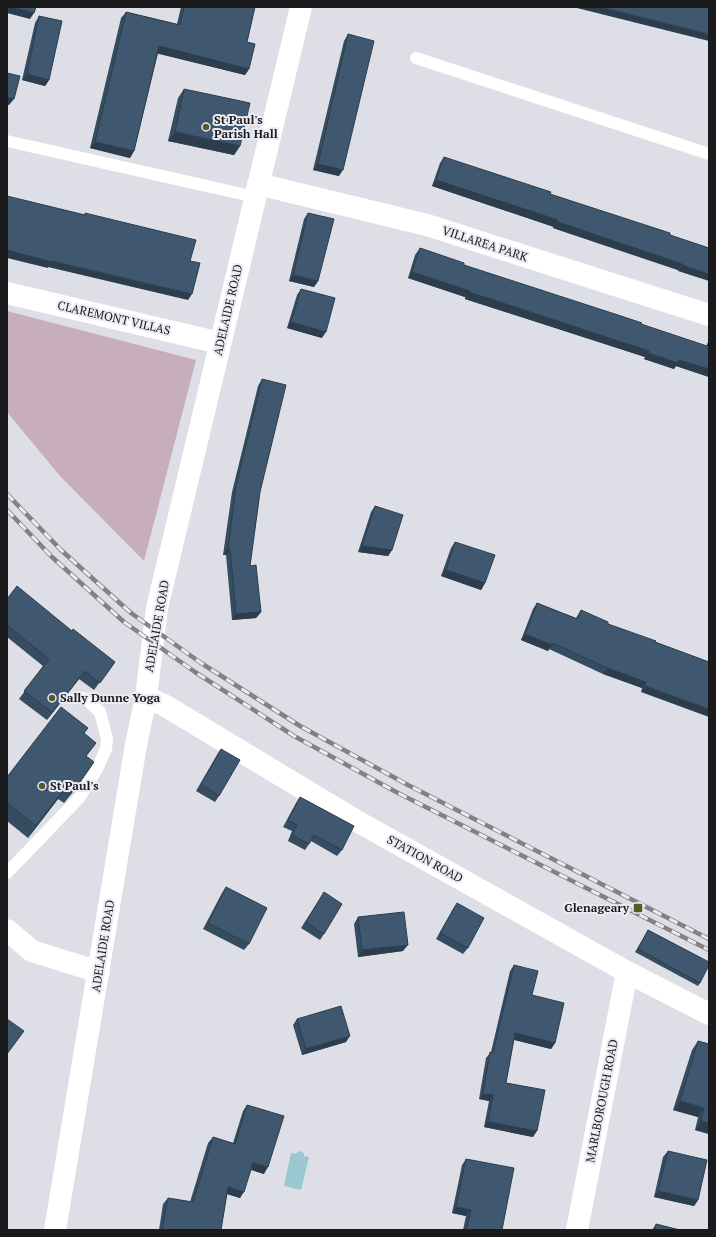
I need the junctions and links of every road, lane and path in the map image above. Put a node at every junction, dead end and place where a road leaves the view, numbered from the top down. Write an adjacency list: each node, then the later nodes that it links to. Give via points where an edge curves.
1 (301, 7): 5 (street, ADELAIDE ROAD)
2 (416, 58): 4 (lane)
3 (7, 141): 5 (lane)
4 (709, 154)
5 (257, 190): 7 (street, VILLAREA PARK, via 427,225); 8 (street, ADELAIDE ROAD)
6 (7, 293): 8 (street, CLAREMONT VILLAS)
7 (709, 315)
8 (220, 343): 10 (street, ADELAIDE ROAD, via 157,608)
9 (77, 697): 11 (lane, via 86,699 100,712 107,740 106,749 80,797)
10 (146, 697): 13 (street, ADELAIDE ROAD); 14 (street, STATION ROAD, via 164,705 355,820)
11 (7, 873)
12 (7, 930): 13 (street, via 32,951)
13 (99, 972): 16 (street, ADELAIDE ROAD)
14 (627, 972): 15 (street, STATION ROAD); 17 (street, MARLBOROUGH ROAD)
15 (709, 1014)
16 (55, 1230)
17 (577, 1230)

